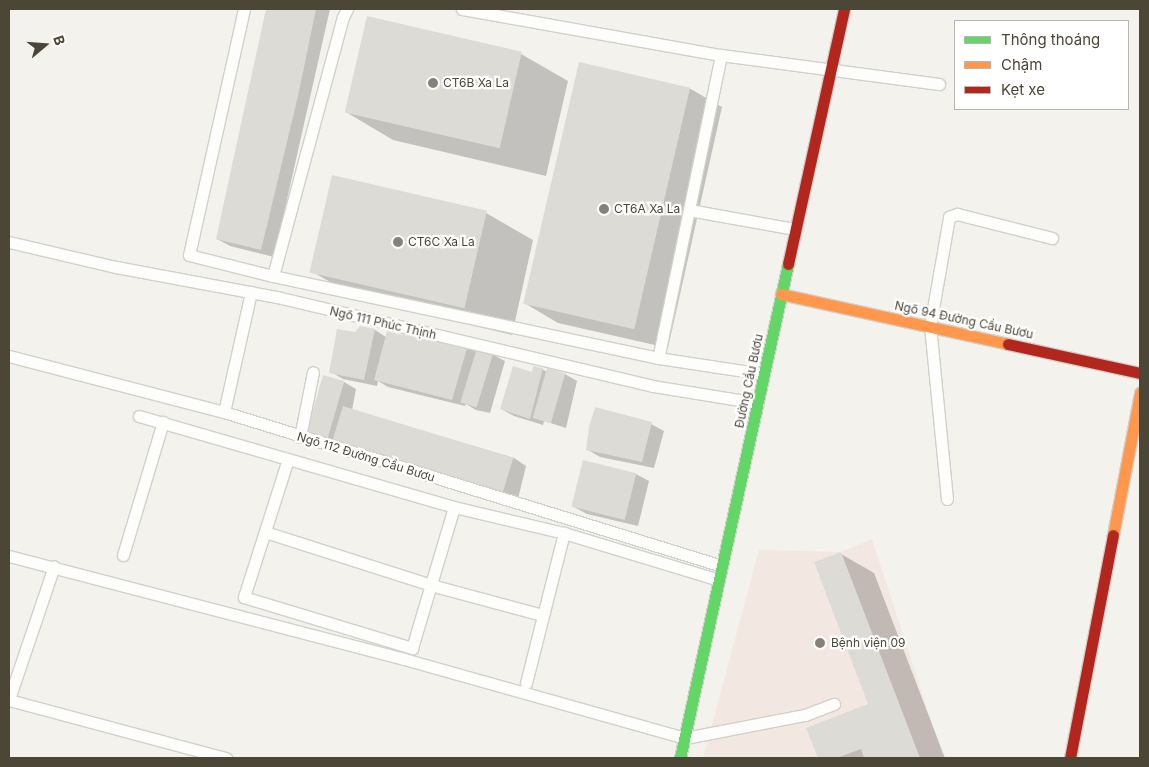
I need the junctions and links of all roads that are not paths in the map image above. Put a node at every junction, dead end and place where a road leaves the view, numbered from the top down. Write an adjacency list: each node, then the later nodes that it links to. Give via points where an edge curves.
1 (244, 9): 12 (lane, via 189,255)
2 (347, 9): 12 (lane, via 342,17)
3 (462, 9): 5 (lane)
4 (844, 9): 6 (main road, Đường Cầu Bươu)
5 (720, 55): 6 (lane); 8 (lane)
6 (831, 70): 7 (lane); 9 (main road, Đường Cầu Bươu)
7 (939, 84)
8 (689, 210): 9 (lane); 17 (lane)
9 (795, 229): 14 (main road, Đường Cầu Bươu)
10 (1052, 238): 15 (lane, via 957,214 949,216)
11 (9, 242): 13 (lane, Ngõ 111 Phúc Thịnh, via 116,267)
12 (273, 276): 17 (lane)
13 (251, 292): 22 (lane, Ngõ 111 Phúc Thịnh, via 653,386); 23 (lane)
14 (781, 294): 15 (main road, Ngõ 94 Đường Cầu Bươu); 20 (main road, Đường Cầu Bươu)
15 (930, 326): 19 (main road, Ngõ 94 Đường Cầu Bươu); 28 (lane)
16 (9, 356): 23 (lane, Ngõ 112 Đường Cầu Bươu)
17 (658, 358): 20 (lane)
18 (313, 372): 26 (lane)
19 (1140, 373)
20 (764, 374): 22 (main road, Đường Cầu Bươu)
21 (1140, 392): 45 (main road)
22 (758, 403): 35 (main road, Đường Cầu Bươu)
23 (224, 412): 26 (lane, Ngõ 112 Đường Cầu Bươu)
24 (139, 416): 25 (lane)
25 (163, 422): 27 (lane); 32 (lane)
26 (300, 437): 35 (lane, Ngõ 112 Đường Cầu Bươu)
27 (288, 458): 29 (lane); 30 (lane)
28 (948, 499)
29 (454, 507): 31 (lane); 37 (lane)
30 (265, 532): 37 (lane); 37 (lane, via 244,597 412,648)
31 (564, 533): 36 (lane); 38 (lane)
32 (124, 555)
33 (9, 556): 34 (lane)
34 (54, 566): 40 (lane); 42 (lane)
35 (722, 566): 36 (main road, Đường Cầu Bươu)
36 (719, 580): 42 (main road, Đường Cầu Bươu)
37 (431, 585): 38 (lane)
38 (542, 615): 39 (lane)
39 (526, 683)
40 (9, 699): 43 (lane)
41 (834, 704): 42 (lane, via 805,715)
42 (684, 738): 44 (main road, Đường Cầu Bươu)
43 (226, 758)
44 (680, 758)
45 (1070, 758)

